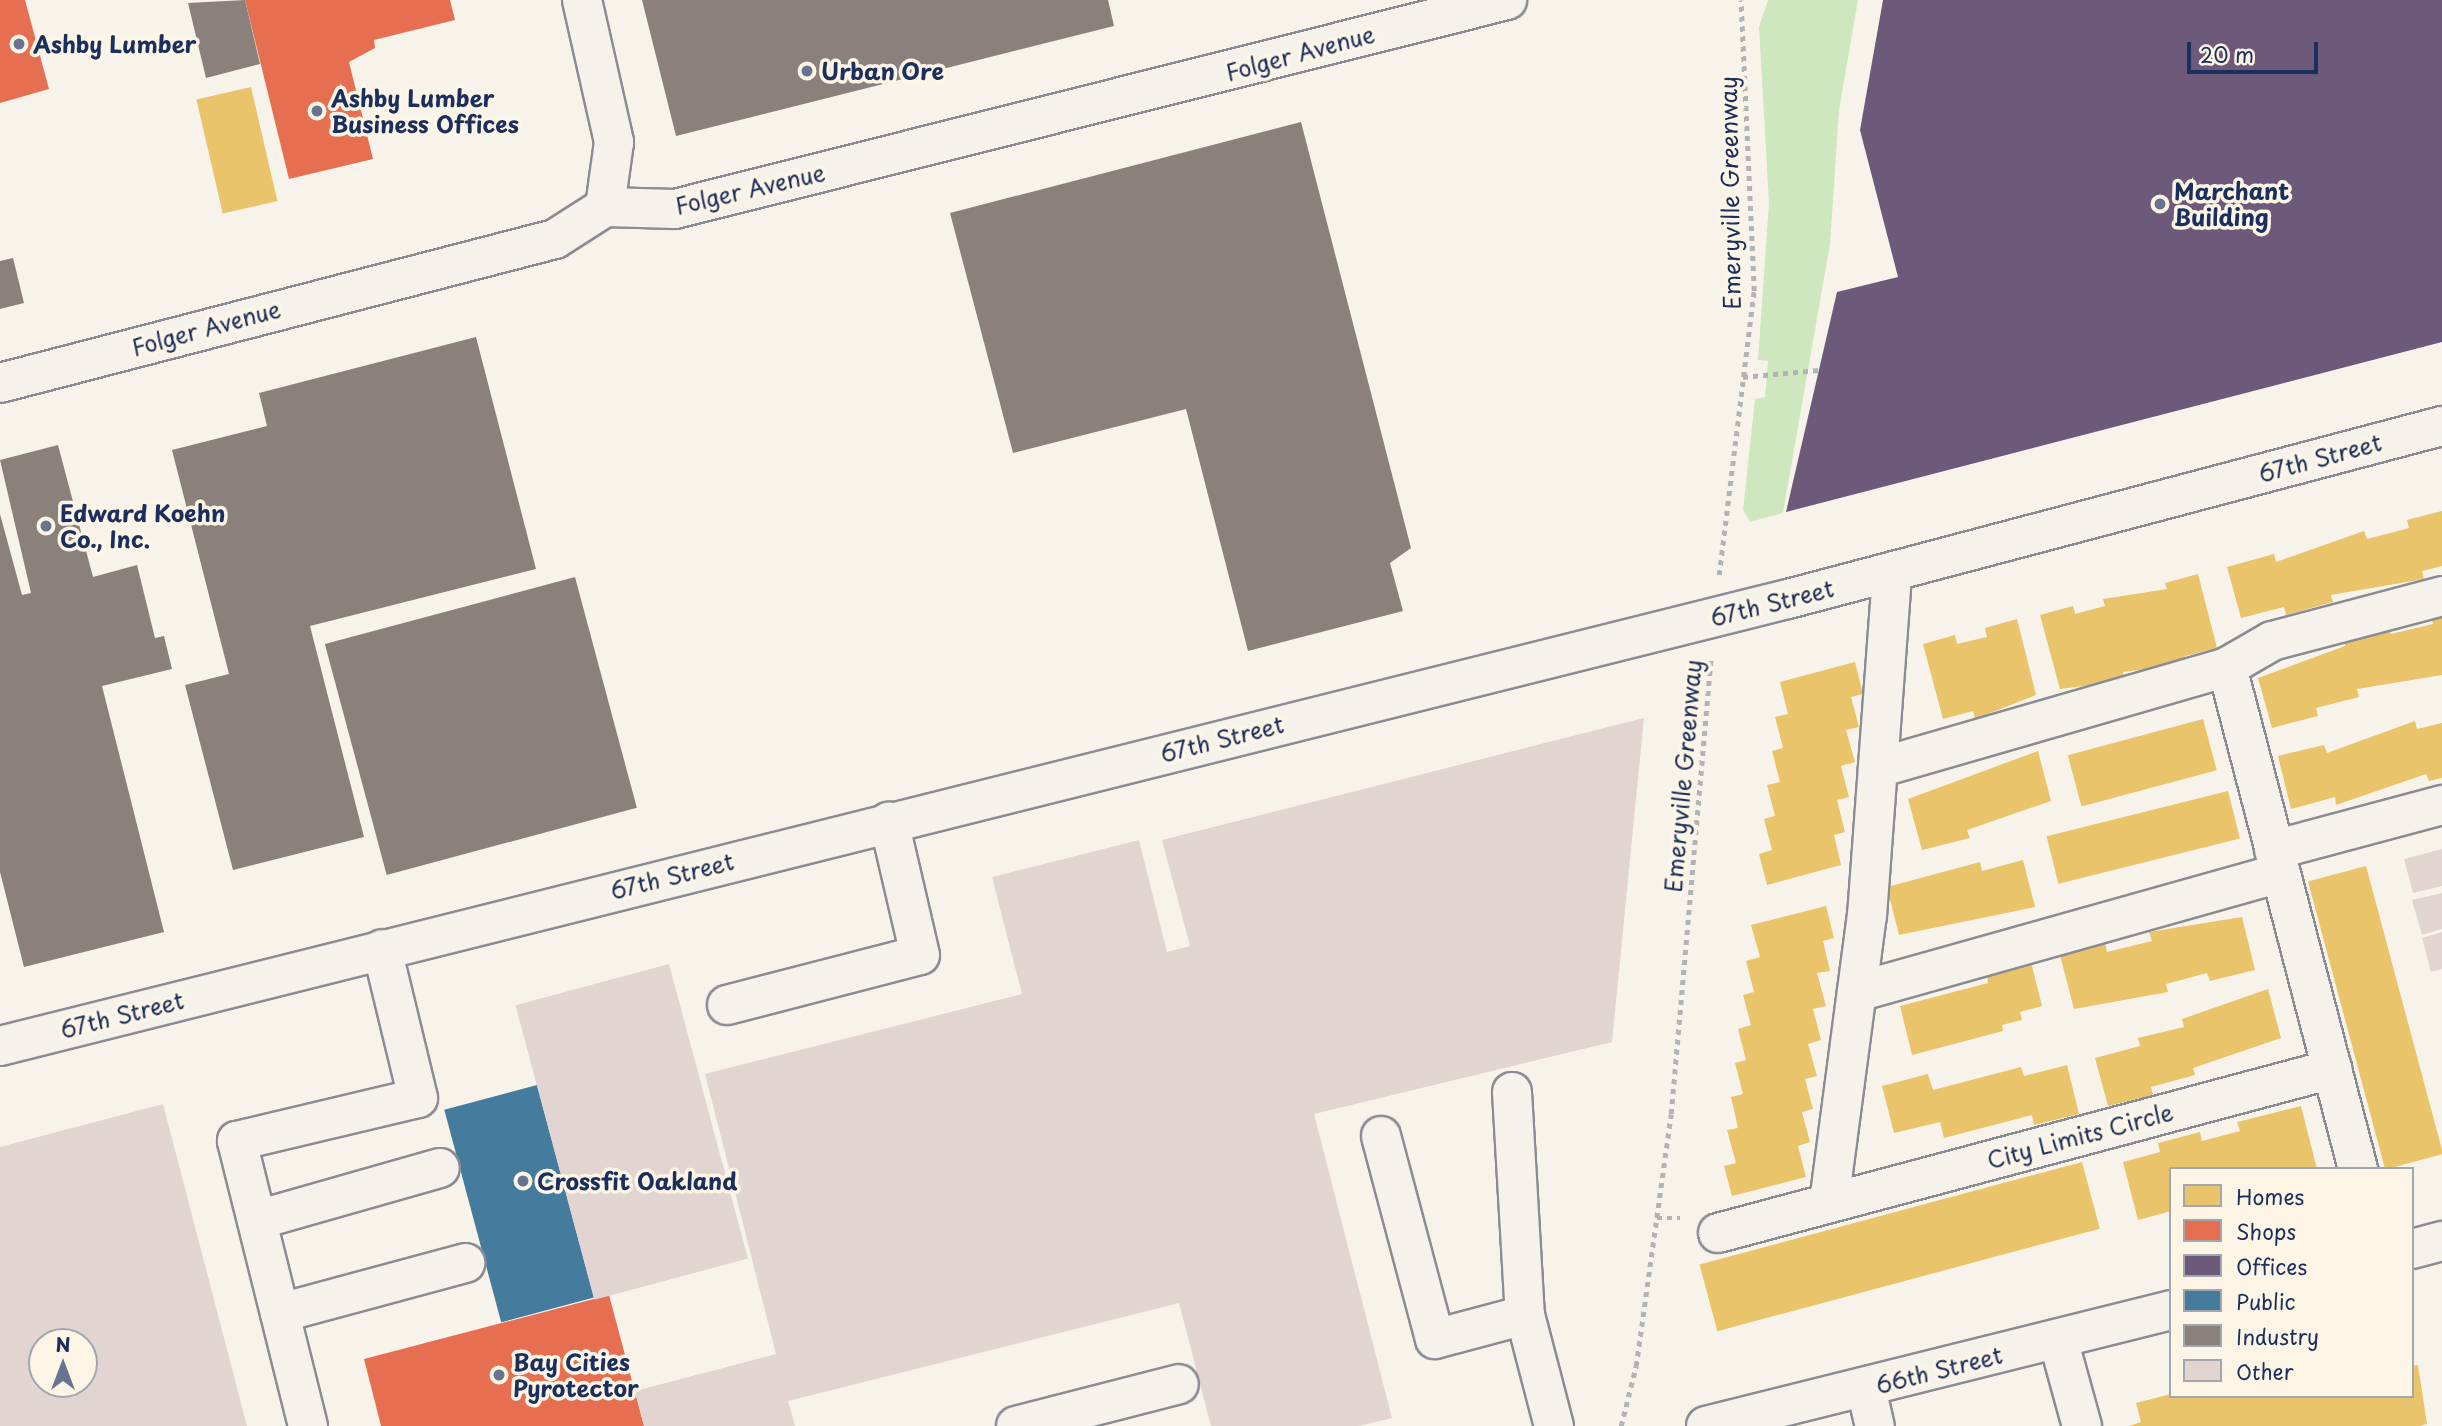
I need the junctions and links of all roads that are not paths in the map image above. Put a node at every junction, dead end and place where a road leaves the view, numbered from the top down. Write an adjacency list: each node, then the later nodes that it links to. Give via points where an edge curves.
1 (582, 0): 3 (street, via 614,142)
2 (1507, 0): 3 (street, Folger Avenue, via 675,209)
3 (605, 207): 4 (street, Folger Avenue, via 555,239)
4 (0, 383)
5 (2442, 426): 6 (street, 67th Street)
6 (1892, 572): 9 (street); 11 (street, 67th Street)
7 (2442, 596): 8 (street, via 2272,641)
8 (2227, 667): 9 (street); 12 (street)
9 (1878, 768): 14 (street)
10 (2442, 804): 12 (street)
11 (889, 822): 13 (street, 67th Street); 15 (street, via 920,955)
12 (2278, 862): 14 (street); 17 (street)
13 (382, 949): 16 (street, 67th Street); 23 (street, via 418,1098 237,1141)
14 (1857, 992): 22 (street)
15 (727, 1005)
16 (0, 1046)
17 (2332, 1069): 20 (street); 22 (street, City Limits Circle)
18 (1512, 1093): 30 (street)
19 (1381, 1136): 30 (street, via 1435,1339)
20 (2357, 1167)
21 (440, 1168): 23 (street)
22 (1829, 1203): 24 (street, City Limits Circle)
23 (257, 1220): 29 (street)
24 (1718, 1233)
25 (2442, 1241): 26 (street)
26 (2414, 1248)
27 (465, 1263): 29 (street)
28 (2169, 1311): 31 (street, 66th Street)
29 (280, 1313): 34 (street)
30 (1525, 1315): 36 (street)
31 (2058, 1339): 33 (street, 66th Street); 39 (street)
32 (1179, 1384): 35 (street)
33 (1866, 1388): 37 (street, 66th Street); 38 (street)
34 (308, 1426)
35 (1016, 1426)
36 (1554, 1426)
37 (1706, 1426)
38 (1875, 1426)
39 (2082, 1426)

